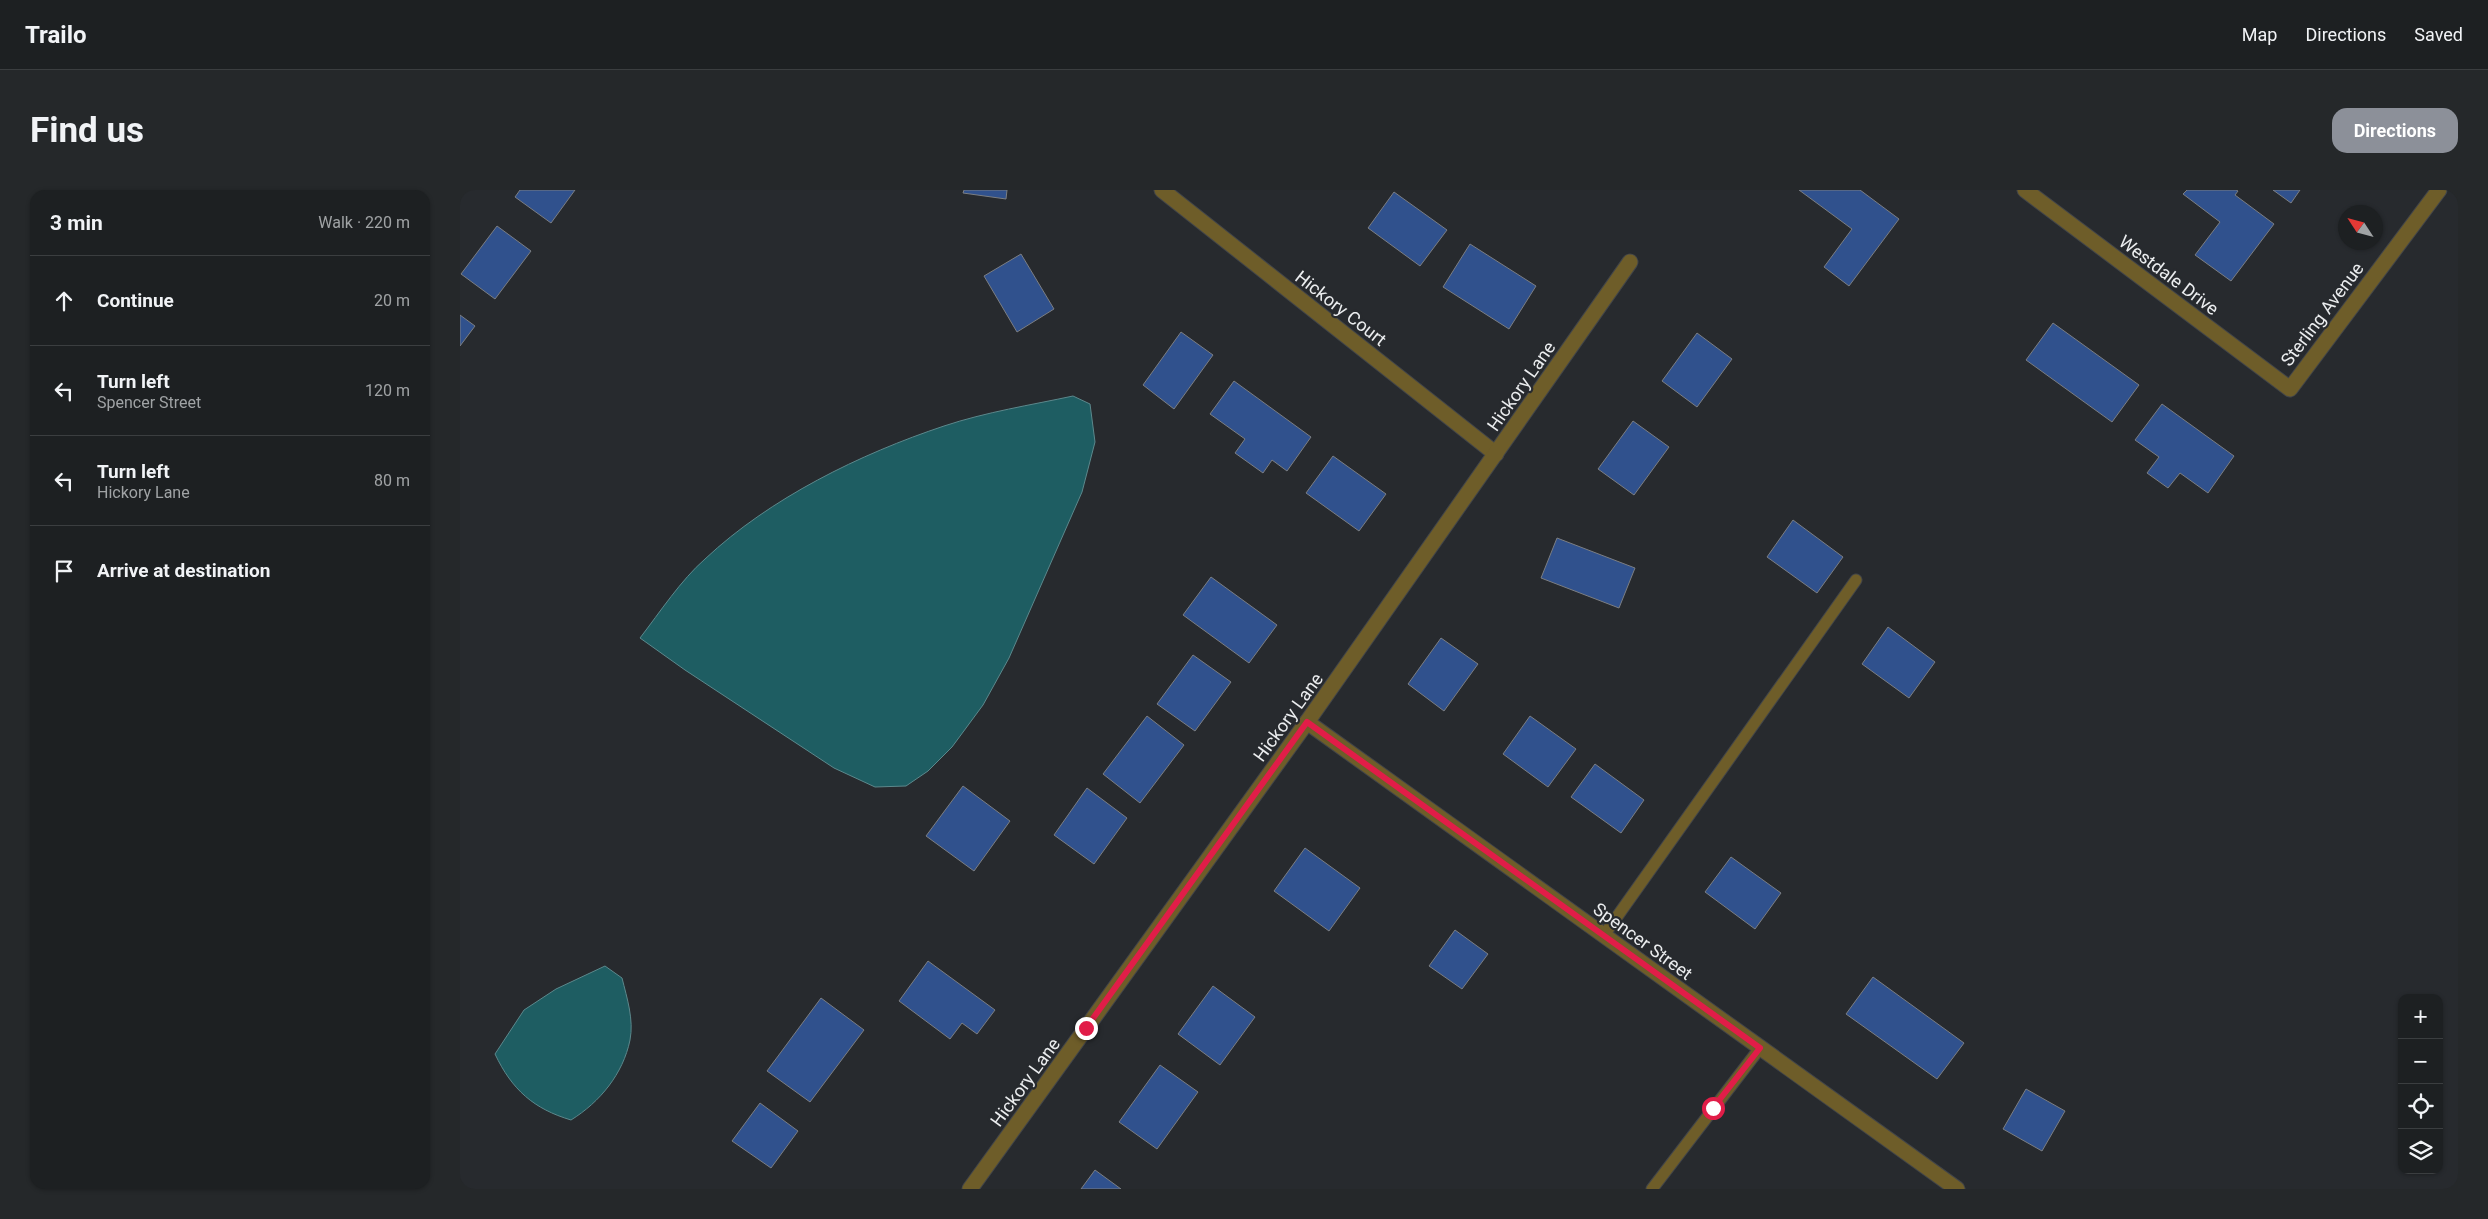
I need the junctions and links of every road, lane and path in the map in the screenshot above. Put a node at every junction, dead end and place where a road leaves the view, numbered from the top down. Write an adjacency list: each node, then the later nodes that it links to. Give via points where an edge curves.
1 (1162, 190): 6 (street, Hickory Court)
2 (2025, 190): 5 (street, Westdale Drive)
3 (2439, 190): 5 (street, Sterling Avenue)
4 (1630, 262): 6 (street, Hickory Lane)
5 (2290, 389)
6 (1496, 454): 8 (street, Hickory Lane)
7 (1856, 580): 9 (lane)
8 (1307, 722): 9 (street, Spencer Street); 11 (street, Hickory Lane)
9 (1604, 936): 10 (street, Spencer Street)
10 (1760, 1048): 12 (lane); 13 (street, Spencer Street)
11 (970, 1189)
12 (1652, 1189)
13 (1957, 1189)

